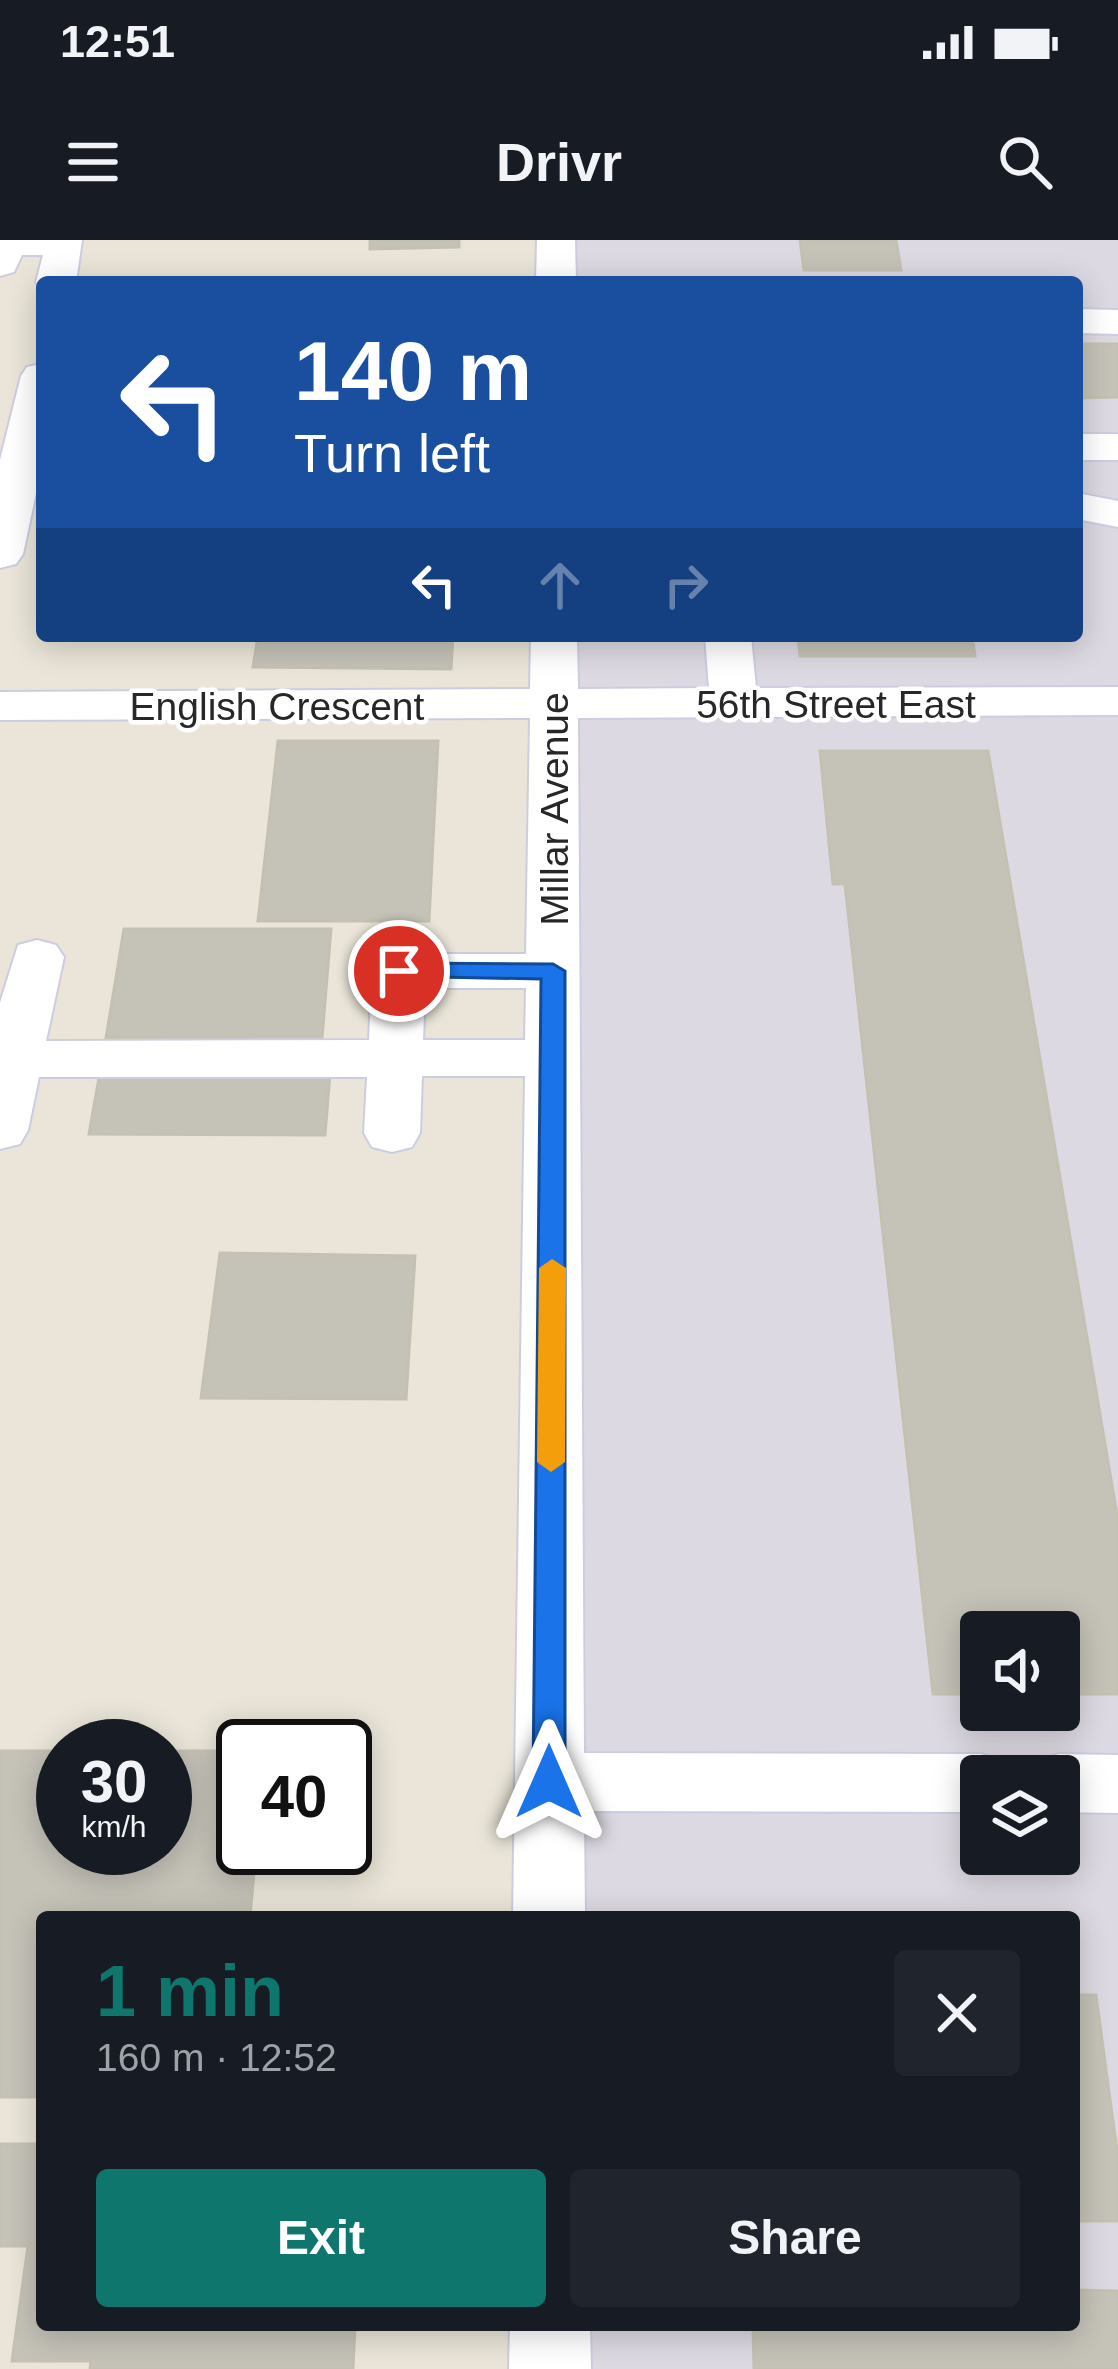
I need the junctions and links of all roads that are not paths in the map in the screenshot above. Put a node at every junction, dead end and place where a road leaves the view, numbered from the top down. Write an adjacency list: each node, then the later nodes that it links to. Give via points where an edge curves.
1 (556, 240): 4 (street)
2 (0, 264): 3 (street, via 5,243 65,243)
3 (57, 276)
4 (556, 276)
5 (1083, 321): 6 (street)
6 (1118, 322)
7 (36, 395): 10 (street)
8 (1083, 447): 9 (street)
9 (1118, 447)
10 (8, 483): 13 (street)
11 (1083, 507): 12 (street)
12 (1118, 514)
13 (0, 554)
14 (554, 642): 19 (street, Millar Avenue)
15 (729, 642): 17 (street)
16 (1118, 701): 17 (street, 56th Street East)
17 (734, 704): 19 (street, 56th Street East)
18 (0, 706): 19 (street, English Crescent)
19 (555, 706): 21 (street, Millar Avenue)
20 (37, 957): 24 (street)
21 (553, 971): 22 (street, via 399,971); 23 (street, Millar Avenue)
22 (395, 1058): 23 (street); 24 (street); 26 (street)
23 (554, 1058): 27 (street, Millar Avenue)
24 (14, 1059): 25 (street)
25 (0, 1130)
26 (392, 1133)
27 (549, 1782): 28 (street); 31 (street, Millar Avenue)
28 (960, 1783)
29 (1080, 1784): 30 (street)
30 (1118, 1784)
31 (550, 1911)
32 (550, 2331): 33 (street)
33 (550, 2369)

